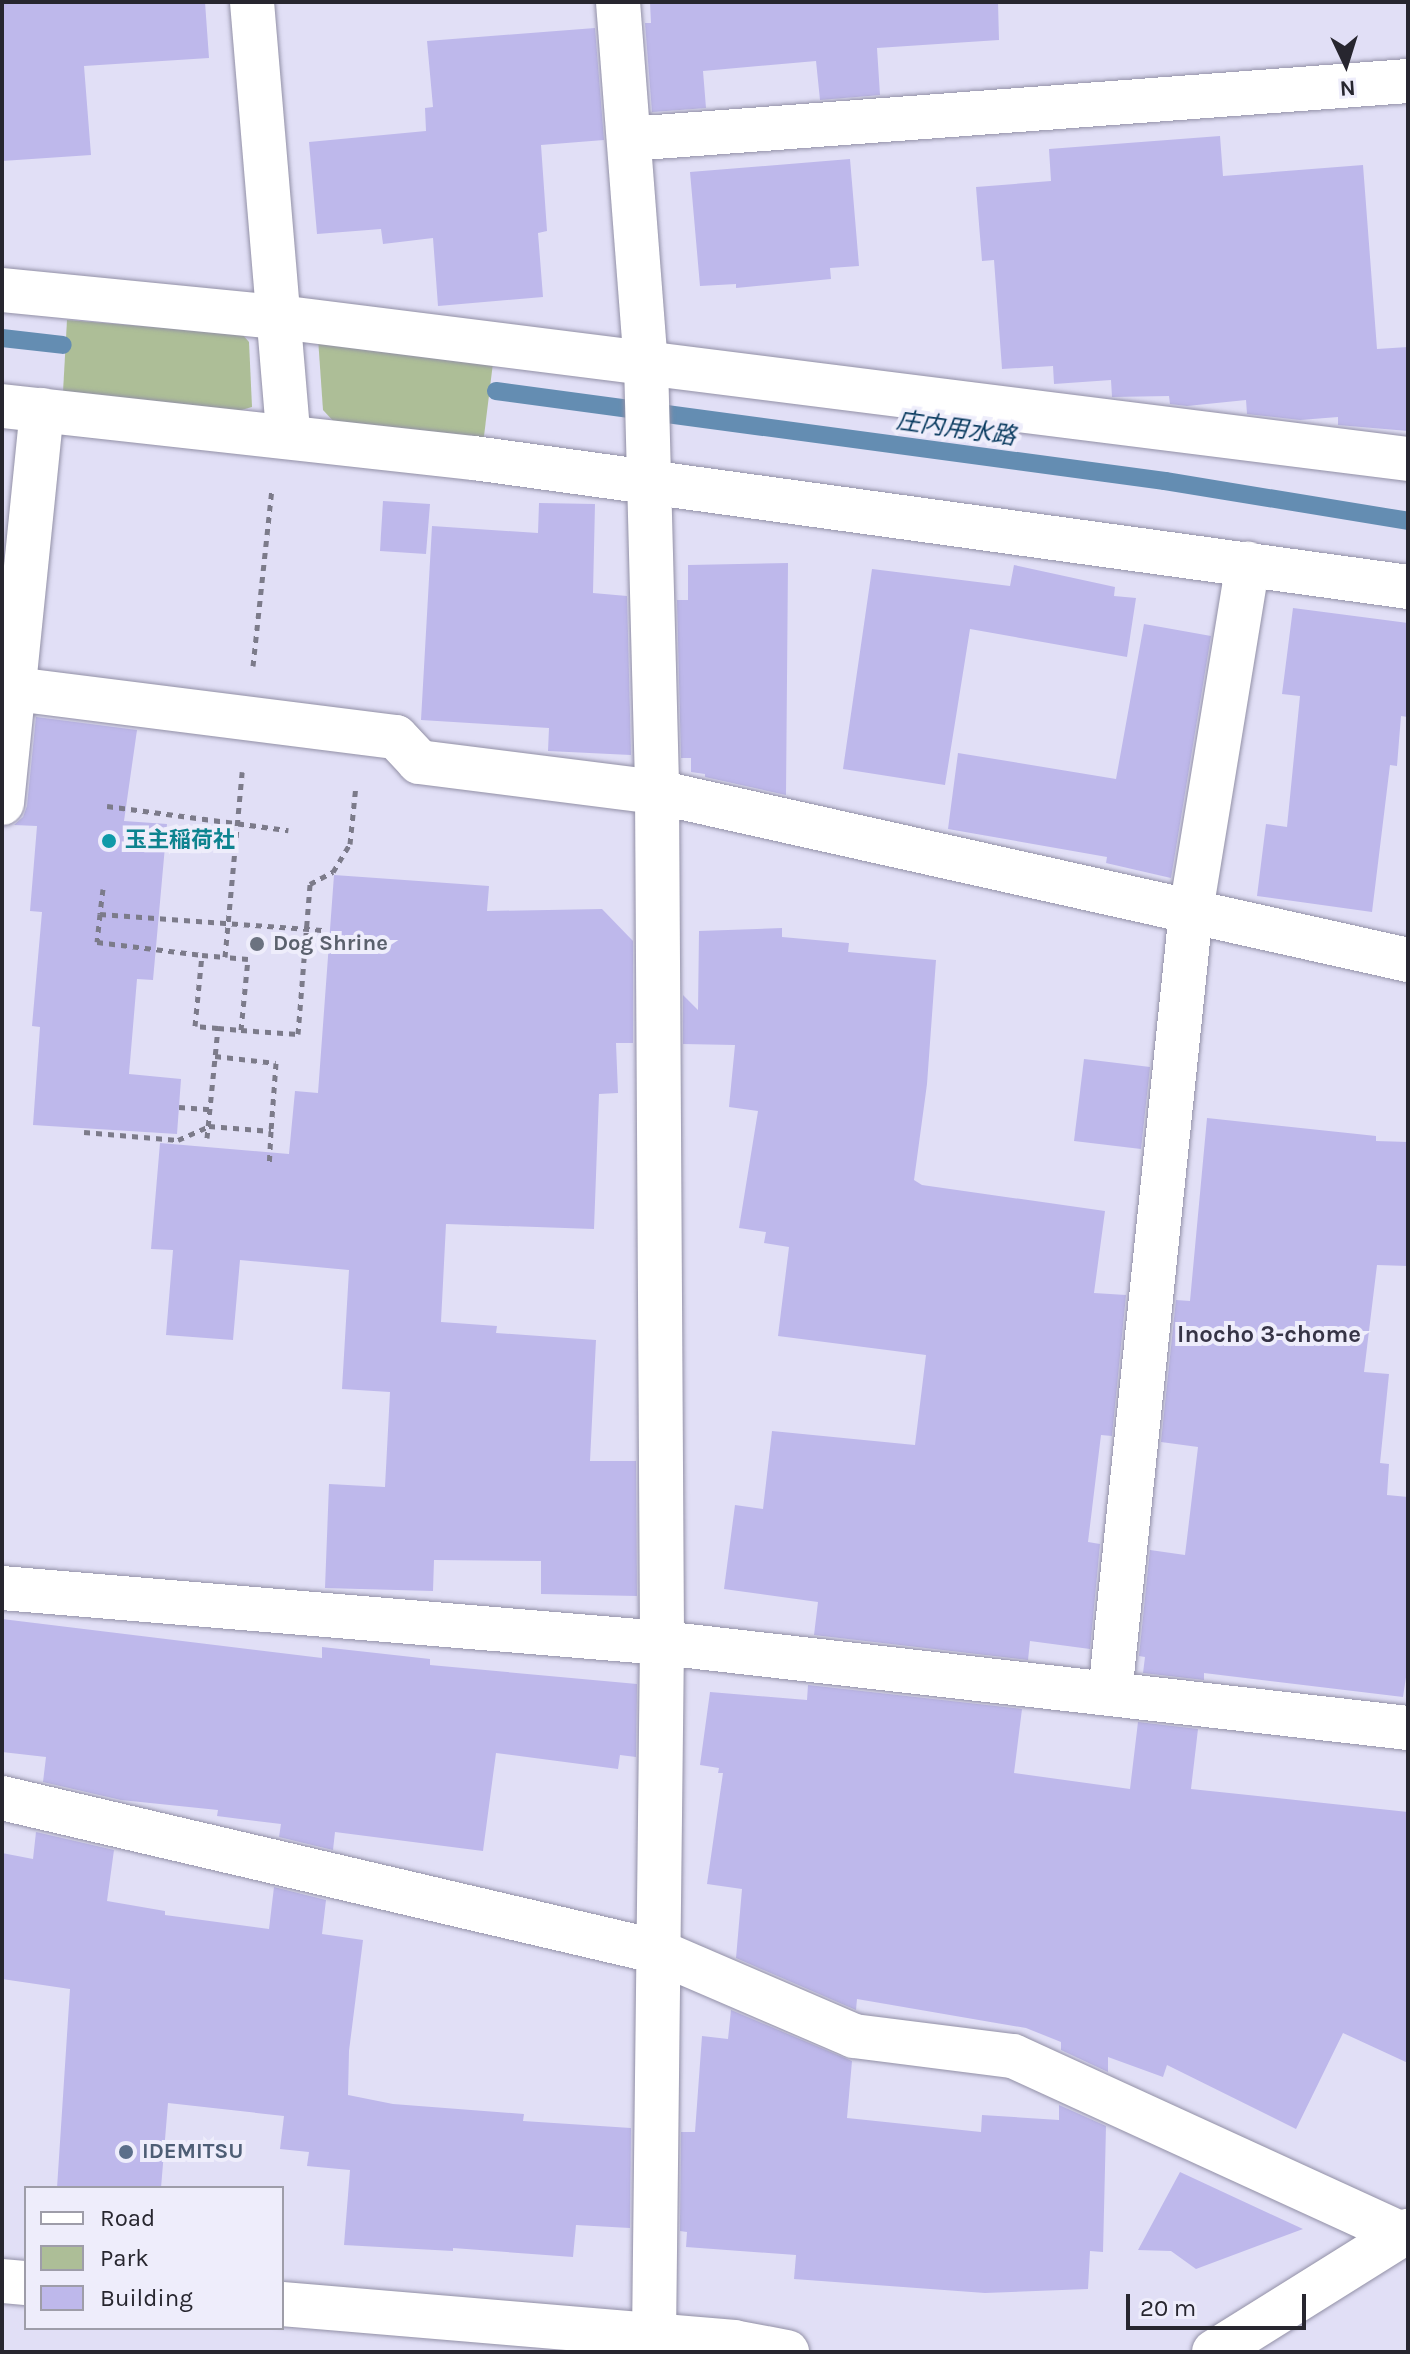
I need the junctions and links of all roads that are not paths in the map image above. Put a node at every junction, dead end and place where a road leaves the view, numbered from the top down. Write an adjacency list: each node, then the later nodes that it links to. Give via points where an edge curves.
1 (252, 2): 6 (street)
2 (618, 2): 4 (street)
3 (1408, 81): 4 (street)
4 (629, 139): 7 (street)
5 (2, 290): 6 (street)
6 (279, 317): 7 (street); 9 (street)
7 (646, 363): 10 (street); 11 (street)
8 (22, 408): 9 (street); 14 (street)
9 (288, 435): 11 (street)
10 (1408, 459)
11 (650, 483): 12 (street); 16 (street)
12 (1248, 564): 13 (street); 17 (street)
13 (1408, 587)
14 (15, 689): 15 (street); 16 (street, via 396,737 419,762)
15 (3, 789)
16 (657, 792): 17 (street); 20 (street)
17 (1191, 911): 18 (street); 21 (street)
18 (1408, 960)
19 (2, 1588): 20 (street)
20 (662, 1643): 21 (street); 24 (street)
21 (1110, 1694): 22 (street)
22 (1408, 1728)
23 (2, 1798): 24 (street)
24 (659, 1952): 25 (street, via 854,2036 1013,2056); 30 (street)
25 (1405, 2232): 28 (street)
26 (2, 2281): 27 (street)
27 (24, 2283)
28 (1299, 2299): 32 (street); 33 (street)
29 (284, 2304): 30 (street)
30 (654, 2335): 31 (street)
31 (787, 2352)
32 (1214, 2352)
33 (1277, 2352)

